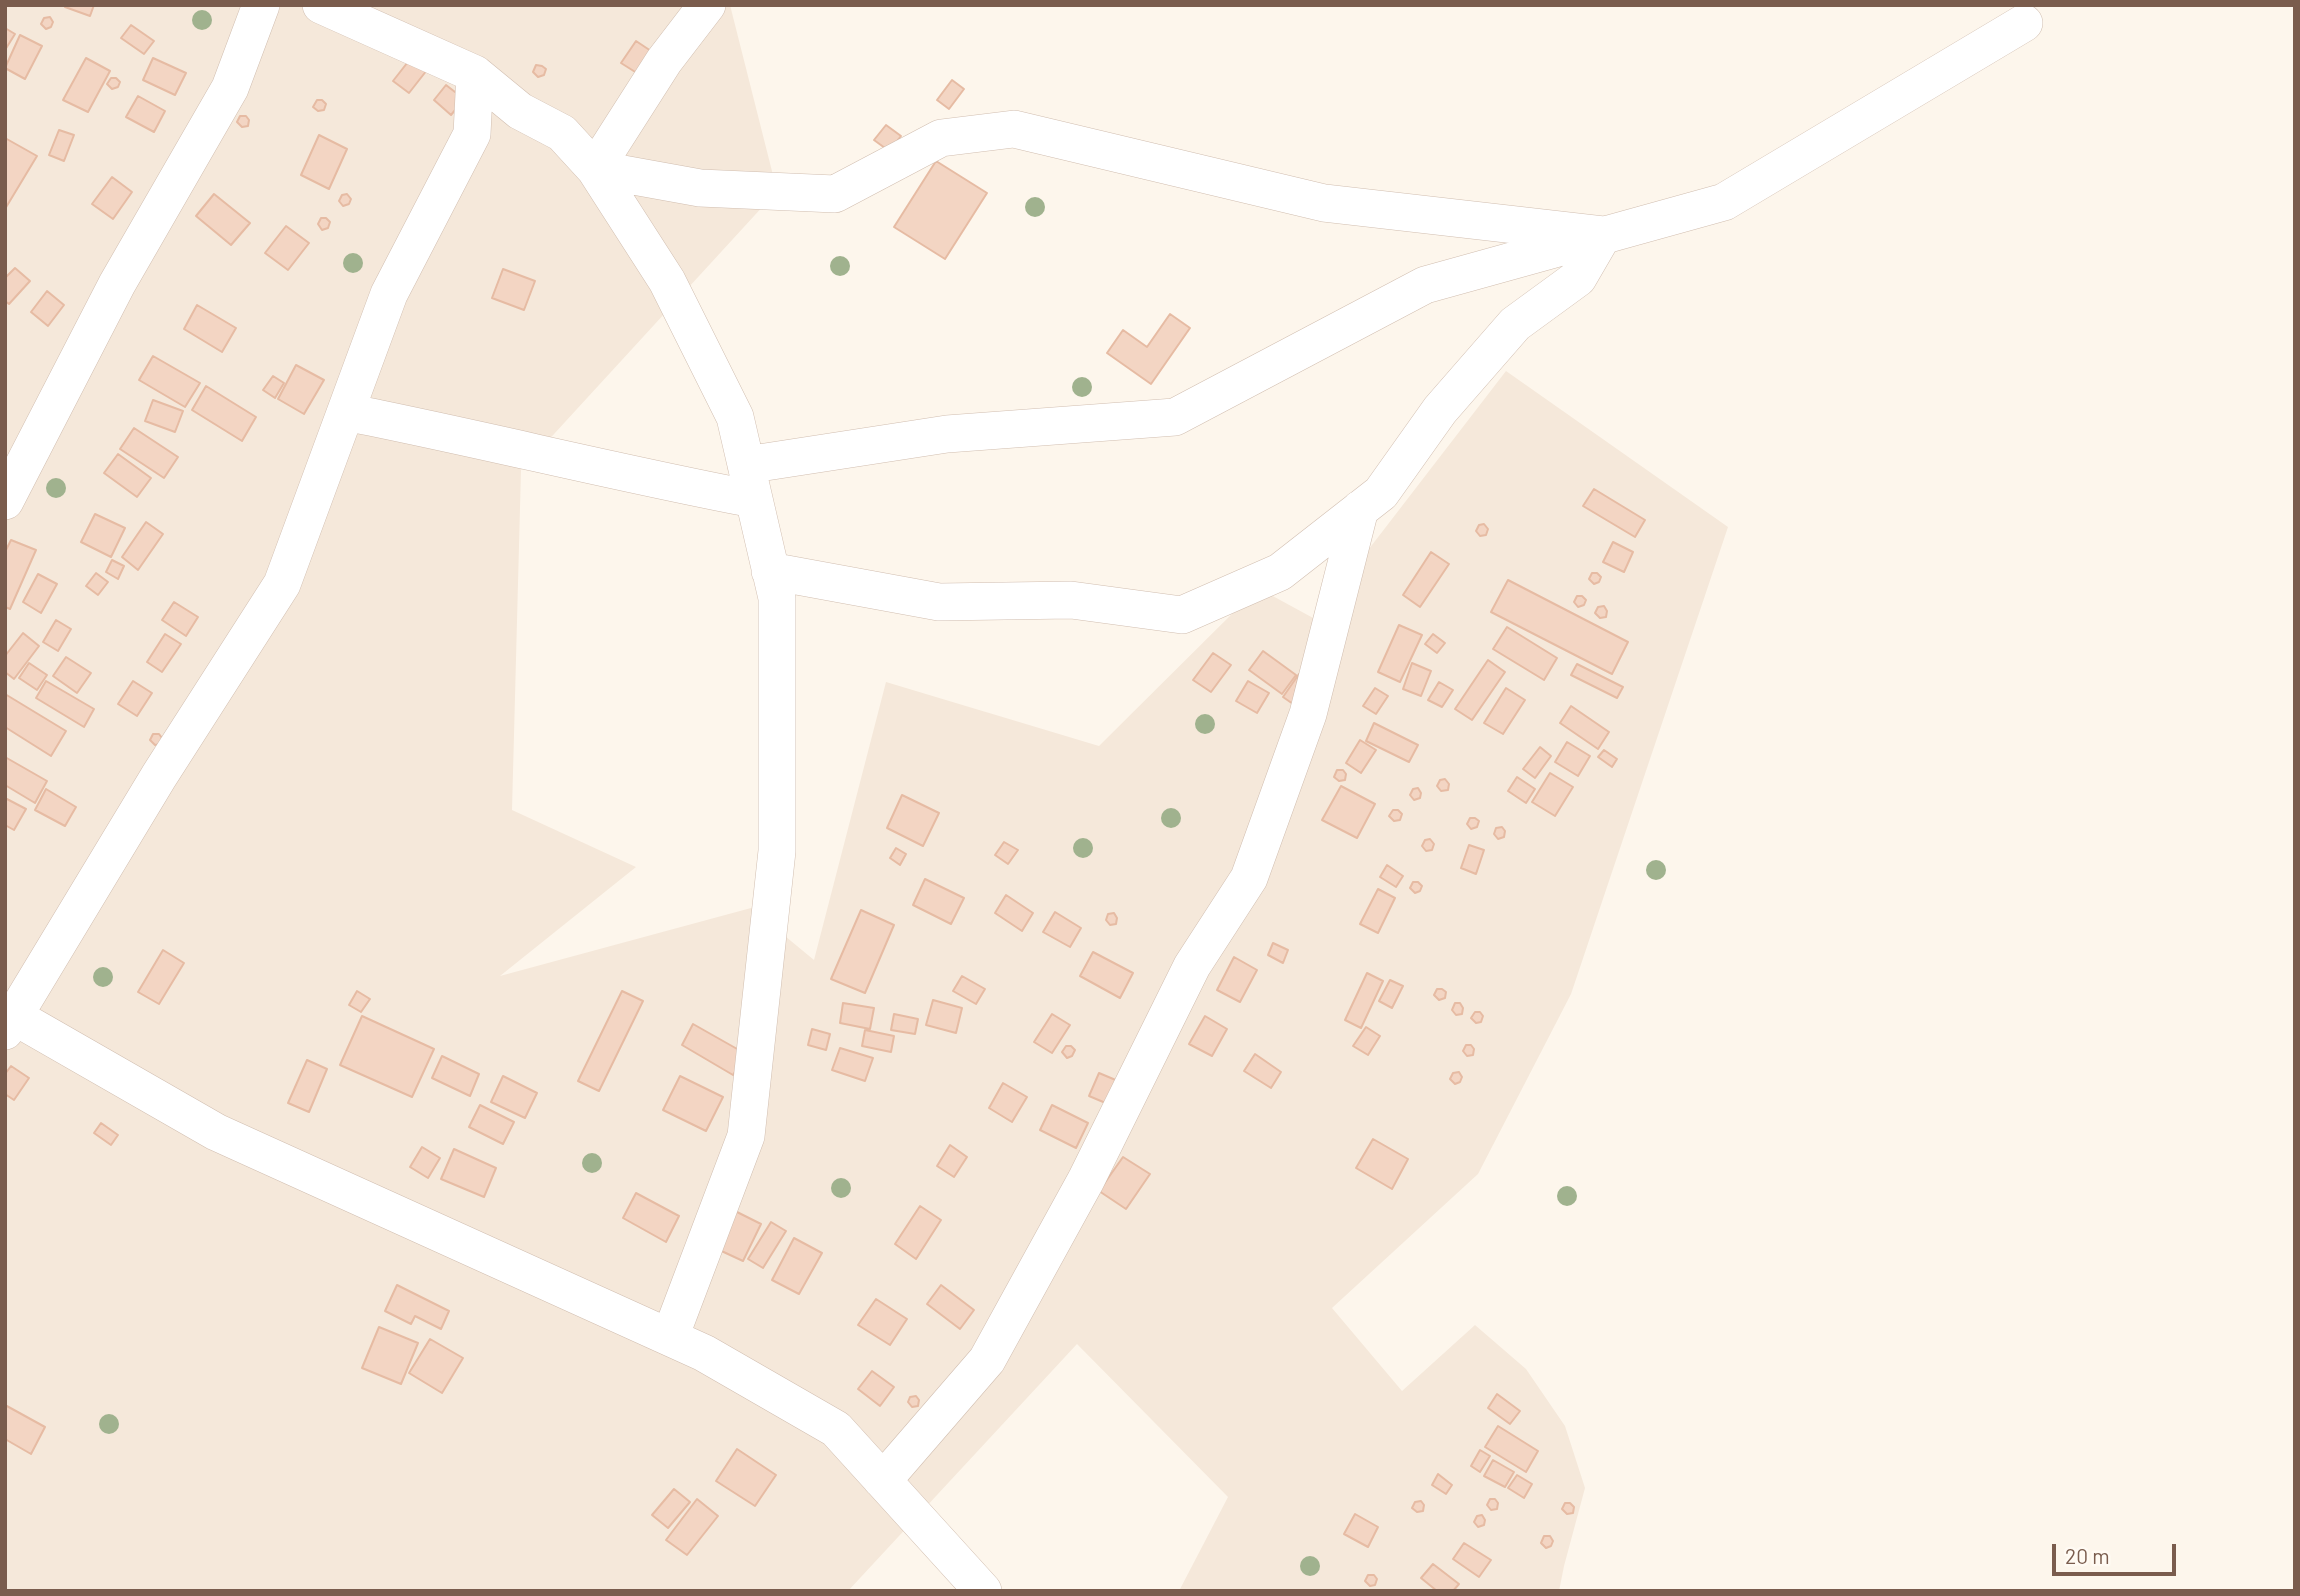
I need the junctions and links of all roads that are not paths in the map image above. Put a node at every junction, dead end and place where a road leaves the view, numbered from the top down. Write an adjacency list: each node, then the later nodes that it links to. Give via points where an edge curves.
1 (261, 5): 10 (street, via 230,88 117,284)
2 (321, 5): 5 (street)
3 (706, 5): 6 (street)
4 (2024, 23): 7 (street, via 1724,202)
5 (475, 74): 6 (street, via 520,111 562,134); 8 (street, via 472,134 389,294)
6 (595, 169): 7 (street, via 699,188 835,194 941,138 1013,129 1324,203); 9 (street, via 673,293 735,417)
7 (1603, 235): 9 (street, via 1425,285 1175,416 947,434); 11 (street, via 1578,278 1515,324 1440,410 1381,492)
8 (346, 412): 9 (street, via 642,477); 13 (street, via 282,584)
9 (750, 482): 12 (street)
10 (5, 501)
11 (1360, 509): 12 (street, via 1280,572 1182,615 1071,600 939,602); 15 (street, via 1308,714 1249,878 1192,966 1086,1180 987,1360)
12 (770, 571): 14 (street, via 777,598 777,851 746,1136)
13 (8, 1019): 14 (street, via 216,1132)
14 (670, 1337): 15 (street, via 836,1429)
15 (881, 1479): 16 (street)
16 (983, 1591)

